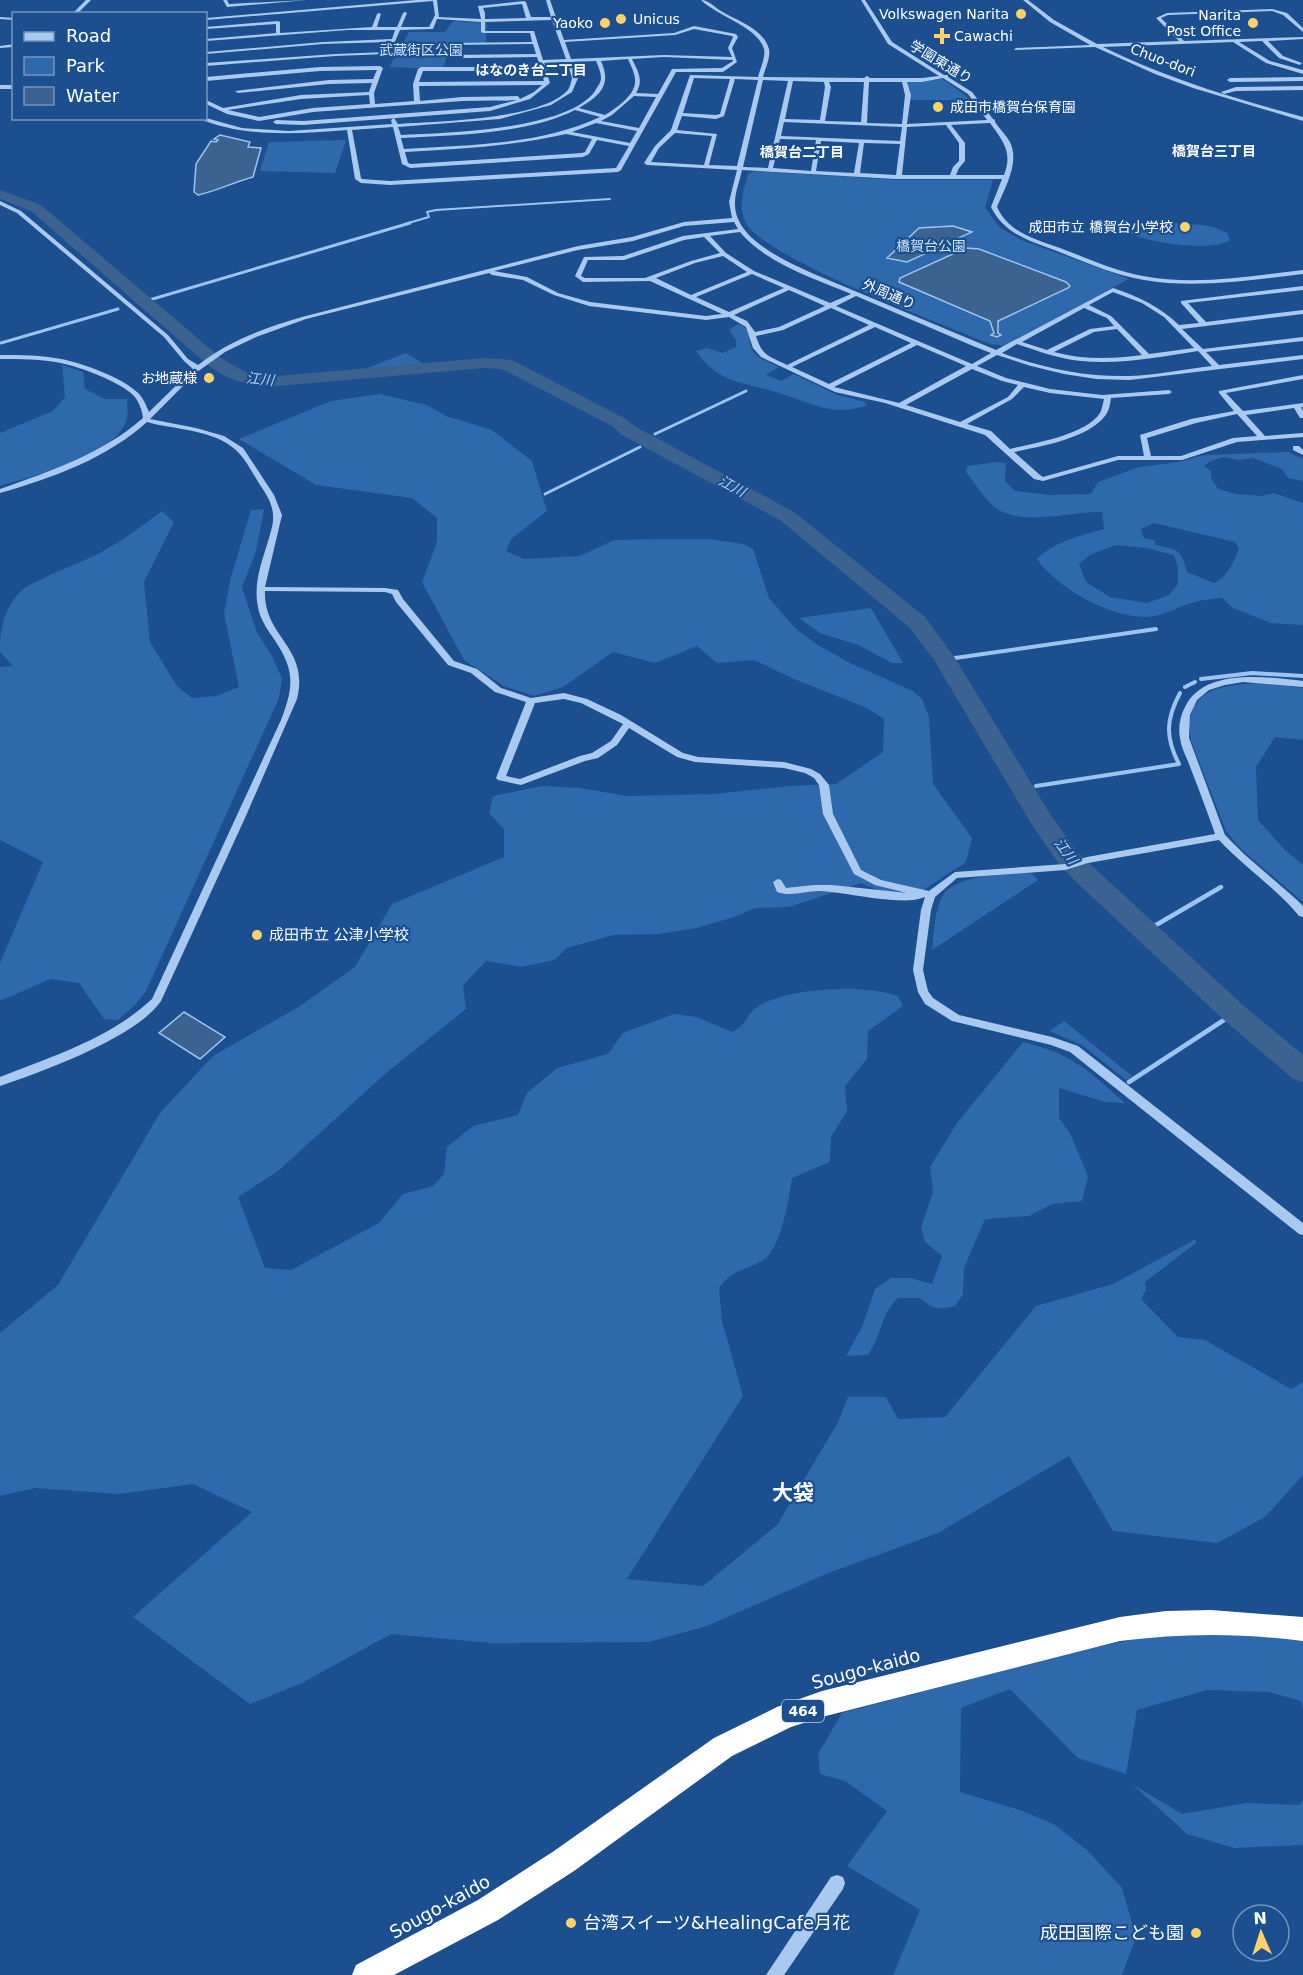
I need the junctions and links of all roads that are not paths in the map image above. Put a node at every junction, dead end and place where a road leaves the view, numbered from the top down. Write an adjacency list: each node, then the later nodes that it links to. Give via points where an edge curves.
1 (89, 0): 10 (street)
2 (225, 0): 3 (street, via 227,6)
3 (305, 0)
4 (434, 0): 13 (street, via 438,7); 15 (street)
5 (548, 0): 14 (street)
6 (703, 0): 55 (street, 外周通り, via 763,41 767,57)
7 (862, 0): 51 (street, 学園東通り, via 890,43)
8 (1025, 0): 34 (street, Chuo-dori, via 1063,28)
9 (1034, 0): 33 (street, Chuo-dori)
10 (76, 12)
11 (405, 13): 21 (street)
12 (379, 14): 20 (street)
13 (436, 18): 17 (street); 21 (street, via 430,28)
14 (555, 18): 16 (street); 30 (street)
15 (207, 19)
16 (529, 19): 17 (street); 17 (street, via 525,3 520,2 480,6)
17 (482, 20): 32 (street, via 483,32 531,31)
18 (311, 23): 22 (street)
19 (207, 28): 24 (street, via 278,22)
20 (374, 28): 21 (street); 22 (street, via 347,26)
21 (398, 28): 28 (street)
22 (312, 31): 24 (street)
23 (1303, 31): 31 (street, via 1285,14 1269,10 1167,14 1158,18)
24 (278, 34): 27 (street)
25 (1303, 38): 26 (street)
26 (1263, 39): 29 (street); 41 (street)
27 (207, 40)
28 (393, 40): 36 (street); 42 (street, via 388,53)
29 (1233, 40): 31 (street); 49 (street, via 1268,62)
30 (564, 41): 40 (street, via 675,34 694,27 734,35 730,48); 44 (street)
31 (1182, 42): 33 (street)
32 (536, 43): 37 (street); 37 (street, via 449,44 444,56)
33 (1107, 45): 34 (street); 67 (street, Chuo-dori)
34 (1098, 46): 35 (street); 82 (street, Chuo-dori, via 1202,88)
35 (1016, 49)
36 (207, 53)
37 (539, 55): 45 (street)
38 (629, 57): 40 (street); 43 (street); 69 (street, via 639,82)
39 (1303, 57): 41 (street)
40 (735, 58): 70 (street, via 723,70 674,70)
41 (1283, 58): 46 (street)
42 (273, 60): 47 (street); 50 (street)
43 (598, 60): 44 (street); 77 (street, via 604,75 601,87)
44 (570, 61): 45 (street); 91 (street, via 573,85 549,105 498,118)
45 (542, 62): 48 (street)
46 (1303, 65)
47 (207, 66)
48 (544, 69): 62 (street); 64 (street, via 421,69)
49 (1303, 72)
50 (273, 73): 61 (street, via 380,68); 63 (street)
51 (946, 76): 59 (street); 88 (street, 学園東通り, via 970,93)
52 (733, 78): 55 (street); 79 (street, via 692,76); 79 (street, via 722,115)
53 (867, 78): 58 (street); 59 (street); 89 (street)
54 (207, 79): 63 (street)
55 (760, 79): 57 (street); 107 (street, 外周通り)
56 (1303, 79): 60 (street)
57 (791, 80): 58 (street); 84 (street)
58 (826, 80): 87 (street)
59 (904, 80): 92 (street, via 908,95)
60 (1230, 80)
61 (374, 81): 66 (street); 68 (street)
62 (547, 82): 64 (street); 71 (street)
63 (226, 83): 66 (street)
64 (416, 84): 72 (street)
65 (1303, 88): 67 (street)
66 (238, 91): 74 (street)
67 (1224, 92): 82 (street, Chuo-dori)
68 (371, 93): 74 (street); 76 (street)
69 (632, 94): 70 (street); 81 (street, via 620,108)
70 (658, 96): 94 (street)
71 (528, 98): 72 (street); 80 (street, via 490,109)
72 (417, 102): 75 (street)
73 (207, 103): 78 (street)
74 (258, 103): 78 (street)
75 (391, 104): 76 (street); 80 (street)
76 (373, 105): 78 (street, via 259,119)
77 (576, 109): 81 (street); 97 (street, via 513,127)
78 (220, 110)
79 (679, 114): 96 (street)
80 (394, 116): 86 (street); 91 (street)
81 (604, 116): 85 (street)
82 (1303, 117)
83 (205, 120): 93 (street, via 261,132)
84 (782, 120): 87 (street); 98 (street)
85 (595, 121): 94 (street); 95 (street)
86 (276, 122)
87 (822, 122): 89 (street)
88 (993, 122): 90 (street); 113 (street, 学園東通り, via 1009,148 1011,159)
89 (864, 124): 92 (street)
90 (948, 124): 92 (street); 112 (street, via 962,144 962,161)
91 (395, 126): 93 (street); 97 (street)
92 (904, 126): 102 (street)
93 (350, 129): 114 (street, via 361,181)
94 (639, 130): 103 (street)
95 (565, 132): 99 (street); 104 (street, via 508,142)
96 (674, 132): 106 (street, via 715,135); 106 (street, via 647,163)
97 (398, 137): 104 (street)
98 (778, 137): 100 (street); 108 (street)
99 (595, 138): 103 (street); 105 (street, via 583,155)
100 (819, 139): 101 (street); 109 (street)
101 (862, 141): 102 (street); 110 (street)
102 (903, 143): 111 (street)
103 (630, 145): 114 (street, via 620,170)
104 (401, 151): 105 (street, via 408,165)
105 (454, 163): 114 (street)
106 (706, 167): 107 (street)
107 (739, 169): 108 (street); 116 (street, 外周通り, via 732,202)
108 (770, 171): 109 (street)
109 (813, 173): 110 (street)
110 (857, 176): 111 (street)
111 (899, 177): 112 (street)
112 (952, 177): 113 (street)
113 (1006, 177): 121 (street, 学園東通り, via 994,207 1009,228 1115,271 1176,281)
114 (457, 178)
115 (0, 203): 146 (street, via 19,212 166,336 186,360)
116 (735, 220): 117 (street, 外周通り); 122 (street, via 684,224)
117 (741, 230): 118 (street); 126 (street, 外周通り, via 776,258)
118 (705, 234): 119 (street); 123 (street, via 675,240 632,257 586,258 578,276 583,280 629,282)
119 (724, 254): 120 (street); 123 (street)
120 (752, 272): 124 (street); 127 (street)
121 (1303, 272)
122 (483, 273): 131 (street, via 525,278 556,294 589,304 706,318); 146 (street, via 286,323 252,335)
123 (652, 279): 127 (street)
124 (789, 288): 128 (street); 131 (street)
125 (1303, 288): 132 (street, via 1183,302)
126 (856, 293): 128 (street); 142 (street, 外周通り)
127 (691, 297): 131 (street)
128 (830, 306): 133 (street); 136 (street, via 776,331)
129 (1085, 306): 134 (street, via 1103,313); 135 (street, via 1113,290 1153,307); 138 (street)
130 (1303, 312): 132 (street)
131 (730, 314): 136 (street, via 749,325)
132 (1204, 324): 135 (street)
133 (874, 325): 139 (street); 147 (street)
134 (1119, 327): 141 (street, via 1092,330); 143 (street)
135 (1179, 327): 140 (street)
136 (754, 334): 147 (street, via 759,353)
137 (1303, 339): 140 (street)
138 (1017, 342): 141 (street); 142 (street)
139 (916, 343): 148 (street); 152 (street)
140 (1201, 350): 143 (street); 149 (street)
141 (1048, 352): 143 (street, via 1099,360)
142 (996, 353): 148 (street); 149 (street, 外周通り, via 1047,370 1101,378)
143 (1147, 356)
144 (0, 357): 159 (street, via 73,364 130,390 139,399)
145 (1303, 357): 149 (street, 外周通り)
146 (200, 366): 159 (street)
147 (787, 367): 152 (street)
148 (970, 367): 151 (street); 155 (street)
149 (1218, 368)
150 (1303, 377): 157 (street, via 1221,392)
151 (1022, 385): 154 (street); 160 (street, via 1010,398)
152 (829, 387): 155 (street)
153 (1169, 392): 154 (street)
154 (1108, 397): 164 (street, via 1101,416 1091,425)
155 (900, 405): 160 (street)
156 (1299, 406): 157 (street); 158 (street)
157 (1239, 413): 162 (street); 166 (street, via 1194,421 1143,437)
158 (1303, 416)
159 (147, 420): 167 (street, via 120,440 62,470); 168 (street, via 232,444 270,494 276,505 277,527)
160 (962, 424): 164 (street, via 988,433)
161 (1303, 435): 162 (street)
162 (1262, 437): 166 (street, via 1225,442 1186,457)
163 (1303, 447): 165 (street, via 1296,448)
164 (1009, 452): 166 (street, via 1033,475 1043,478 1112,459)
165 (1303, 453)
166 (1148, 458)
167 (0, 492)
168 (261, 589): 170 (street, via 395,592 451,663 474,671 498,690); 176 (street, via 262,609 290,656 297,683 231,841 156,1001 120,1030)
169 (1303, 684): 172 (street, via 1227,681 1197,694 1186,711 1184,738)
170 (531, 701): 171 (street, via 564,696 584,700); 171 (street, via 501,778 521,782 595,756 614,743)
171 (627, 724): 174 (street, via 680,755 698,760 784,765 817,776 824,785 828,814 857,872 878,883)
172 (1221, 836): 174 (street, via 1073,864 955,875); 175 (street)
173 (778, 882): 174 (street, via 781,890 787,892 820,888 878,896)
174 (931, 895): 177 (street, via 918,970 929,1001 956,1018 1074,1049)
175 (1303, 913)
176 (0, 1082)
177 (1303, 1230)
178 (1303, 1629): 180 (highway, Sougo-kaido / 464, via 1209,1620 1120,1629 786,1716 723,1747 564,1862 488,1910)
179 (837, 1883): 181 (street)
180 (366, 1975)
181 (774, 1975)

